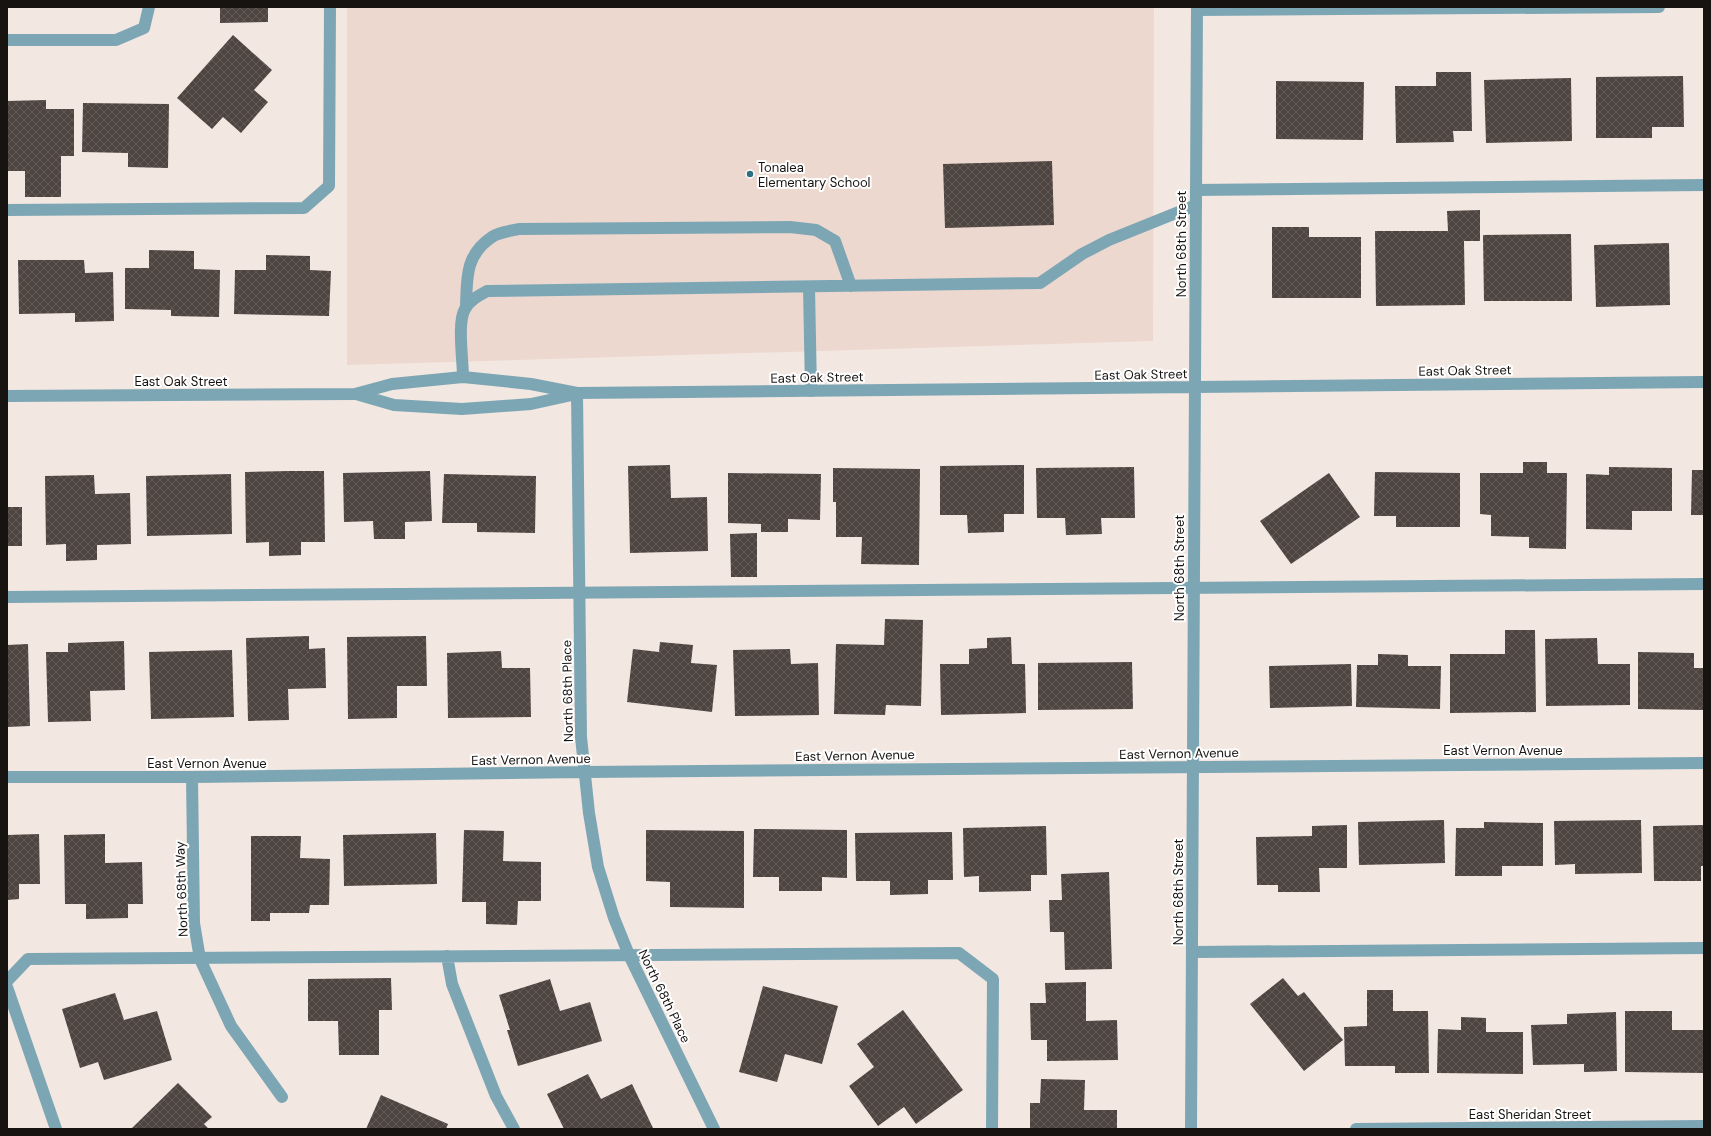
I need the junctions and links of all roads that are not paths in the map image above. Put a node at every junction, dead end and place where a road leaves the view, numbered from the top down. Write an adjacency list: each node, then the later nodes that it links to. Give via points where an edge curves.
1 (149, 7): 5 (street, via 144,28 116,40)
2 (330, 7): 9 (street, via 329,186 304,208)
3 (1659, 7): 4 (street)
4 (1197, 9): 7 (street, North 68th Street)
5 (7, 40)
6 (1704, 185): 7 (street)
7 (1196, 190): 8 (street, North 68th Street)
8 (1196, 205): 10 (street, via 1109,240 1082,254 1040,283); 15 (street, North 68th Street)
9 (7, 210)
10 (851, 286): 11 (street); 12 (street, via 835,242 816,230 790,227 519,229 493,236 477,250 467,270)
11 (809, 287): 12 (street, via 487,292); 16 (street)
12 (466, 307): 13 (street, via 462,322)
13 (463, 377): 17 (street, East Oak Street, via 531,384); 18 (street, East Oak Street, via 392,384)
14 (1704, 382): 15 (street, East Oak Street)
15 (1194, 387): 16 (street, East Oak Street); 21 (street, North 68th Street)
16 (811, 391): 17 (street, East Oak Street)
17 (577, 393): 18 (street, East Oak Street, via 531,404 462,409 394,405); 22 (street, North 68th Place)
18 (355, 394): 19 (street, East Oak Street)
19 (7, 396)
20 (1704, 584): 21 (street)
21 (1193, 589): 22 (street); 25 (street, North 68th Street)
22 (580, 592): 23 (street); 26 (street, North 68th Place, via 581,737)
23 (7, 597)
24 (1704, 763): 25 (street, East Vernon Avenue)
25 (1192, 766): 26 (street, East Vernon Avenue); 30 (street, North 68th Street)
26 (584, 772): 28 (street, East Vernon Avenue); 31 (street, North 68th Place, via 588,813 598,867)
27 (7, 777): 28 (street, East Vernon Avenue)
28 (192, 777): 33 (street, North 68th Way, via 194,923)
29 (1704, 948): 30 (street)
30 (1192, 952): 42 (street, North 68th Street)
31 (629, 955): 32 (street); 40 (street, North 68th Place); 41 (street, via 959,953 993,979)
32 (447, 956): 33 (street); 39 (street, via 452,984 496,1096)
33 (200, 959): 34 (street, via 28,959); 36 (street, North 68th Way, via 231,1026)
34 (7, 981)
35 (7, 986): 38 (street)
36 (282, 1097)
37 (1704, 1126): 43 (street, East Sheridan Street)
38 (56, 1129)
39 (514, 1129)
40 (714, 1129)
41 (992, 1129)
42 (1191, 1129)
43 (1356, 1129)

